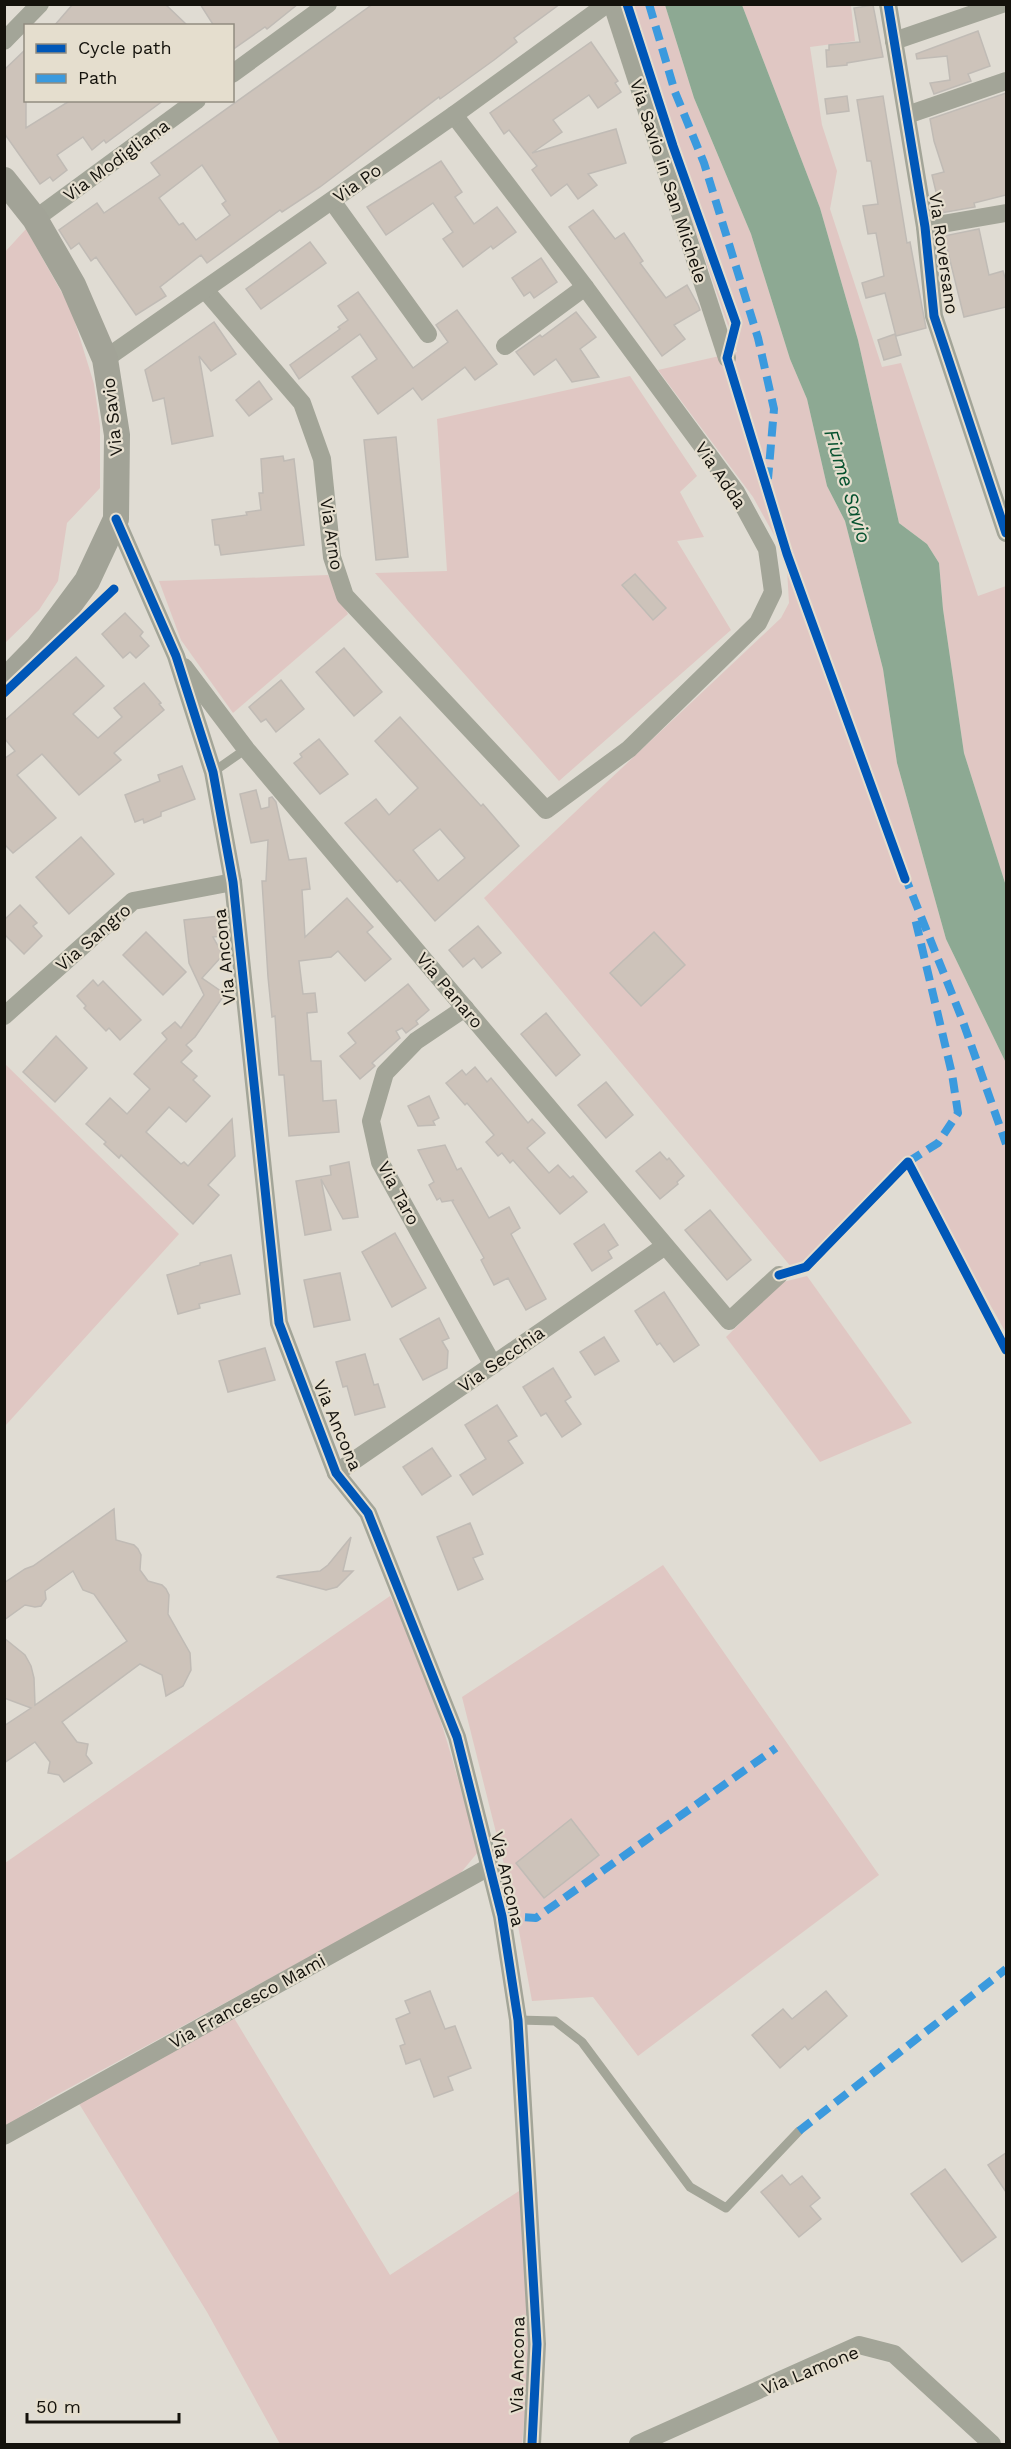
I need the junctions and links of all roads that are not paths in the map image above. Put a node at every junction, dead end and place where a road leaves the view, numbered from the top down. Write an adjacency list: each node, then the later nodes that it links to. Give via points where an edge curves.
1 (40, 4): 7 (street)
2 (328, 4): 9 (street)
3 (607, 4): 12 (street, Via Po)
4 (612, 4): 23 (street, Via Savio in San Michele)
5 (888, 4): 8 (street, Via Roversano)
6 (1002, 4): 8 (street)
7 (4, 41)
8 (894, 41): 13 (street, Via Roversano)
9 (234, 73)
10 (1006, 81): 13 (street)
11 (194, 102): 17 (street, Via Modigliana)
12 (454, 114): 15 (street, Via Po); 19 (street, Via Adda)
13 (907, 115): 18 (street, Via Roversano)
14 (4, 180): 17 (street, Via Savio)
15 (332, 201): 20 (street, Via Po); 21 (street)
16 (1006, 213): 18 (street)
17 (34, 219): 24 (street, Via Savio, via 73,285)
18 (925, 227): 26 (street, Via Roversano, via 934,316)
19 (585, 286): 22 (street); 31 (street, Via Adda, via 735,492 768,549 773,592 758,623 629,749)
20 (205, 290): 24 (street, Via Po); 31 (street, Via Arno, via 302,403 322,459 332,557 345,596)
21 (428, 334)
22 (505, 345)
23 (727, 358)
24 (105, 359): 25 (street, Via Savio, via 117,435)
25 (116, 519): 27 (street, Via Ancona); 28 (street, Via Savio, via 87,581 38,647)
26 (1006, 533)
27 (176, 656): 29 (street, Via Panaro); 30 (street, Via Ancona)
28 (4, 682)
29 (246, 749): 30 (lane); 33 (street, Via Panaro)
30 (213, 772): 32 (street, Via Ancona)
31 (546, 810)
32 (233, 882): 34 (street, Via Sangro, via 133,902); 38 (street, Via Ancona, via 279,1323)
33 (465, 1008): 35 (street, Via Panaro); 37 (street, Via Taro, via 416,1041 385,1073 371,1121 380,1162)
34 (4, 1016)
35 (665, 1246): 36 (street, Via Panaro, via 729,1321); 37 (street, Via Secchia)
36 (779, 1275)
37 (493, 1365): 38 (street, Via Secchia)
38 (336, 1473): 39 (street, Via Ancona, via 368,1513 414,1626 457,1737)
39 (489, 1867): 40 (street, Via Ancona, via 502,1916); 42 (street, Via Francesco Mami)
40 (518, 2020): 41 (lane, via 555,2021 582,2042 690,2187 726,2208); 43 (street, Via Ancona, via 537,2344)
41 (800, 2131)
42 (4, 2136)
43 (532, 2445)
44 (638, 2445): 45 (street, Via Lamone, via 859,2346 894,2354)
45 (992, 2445)

